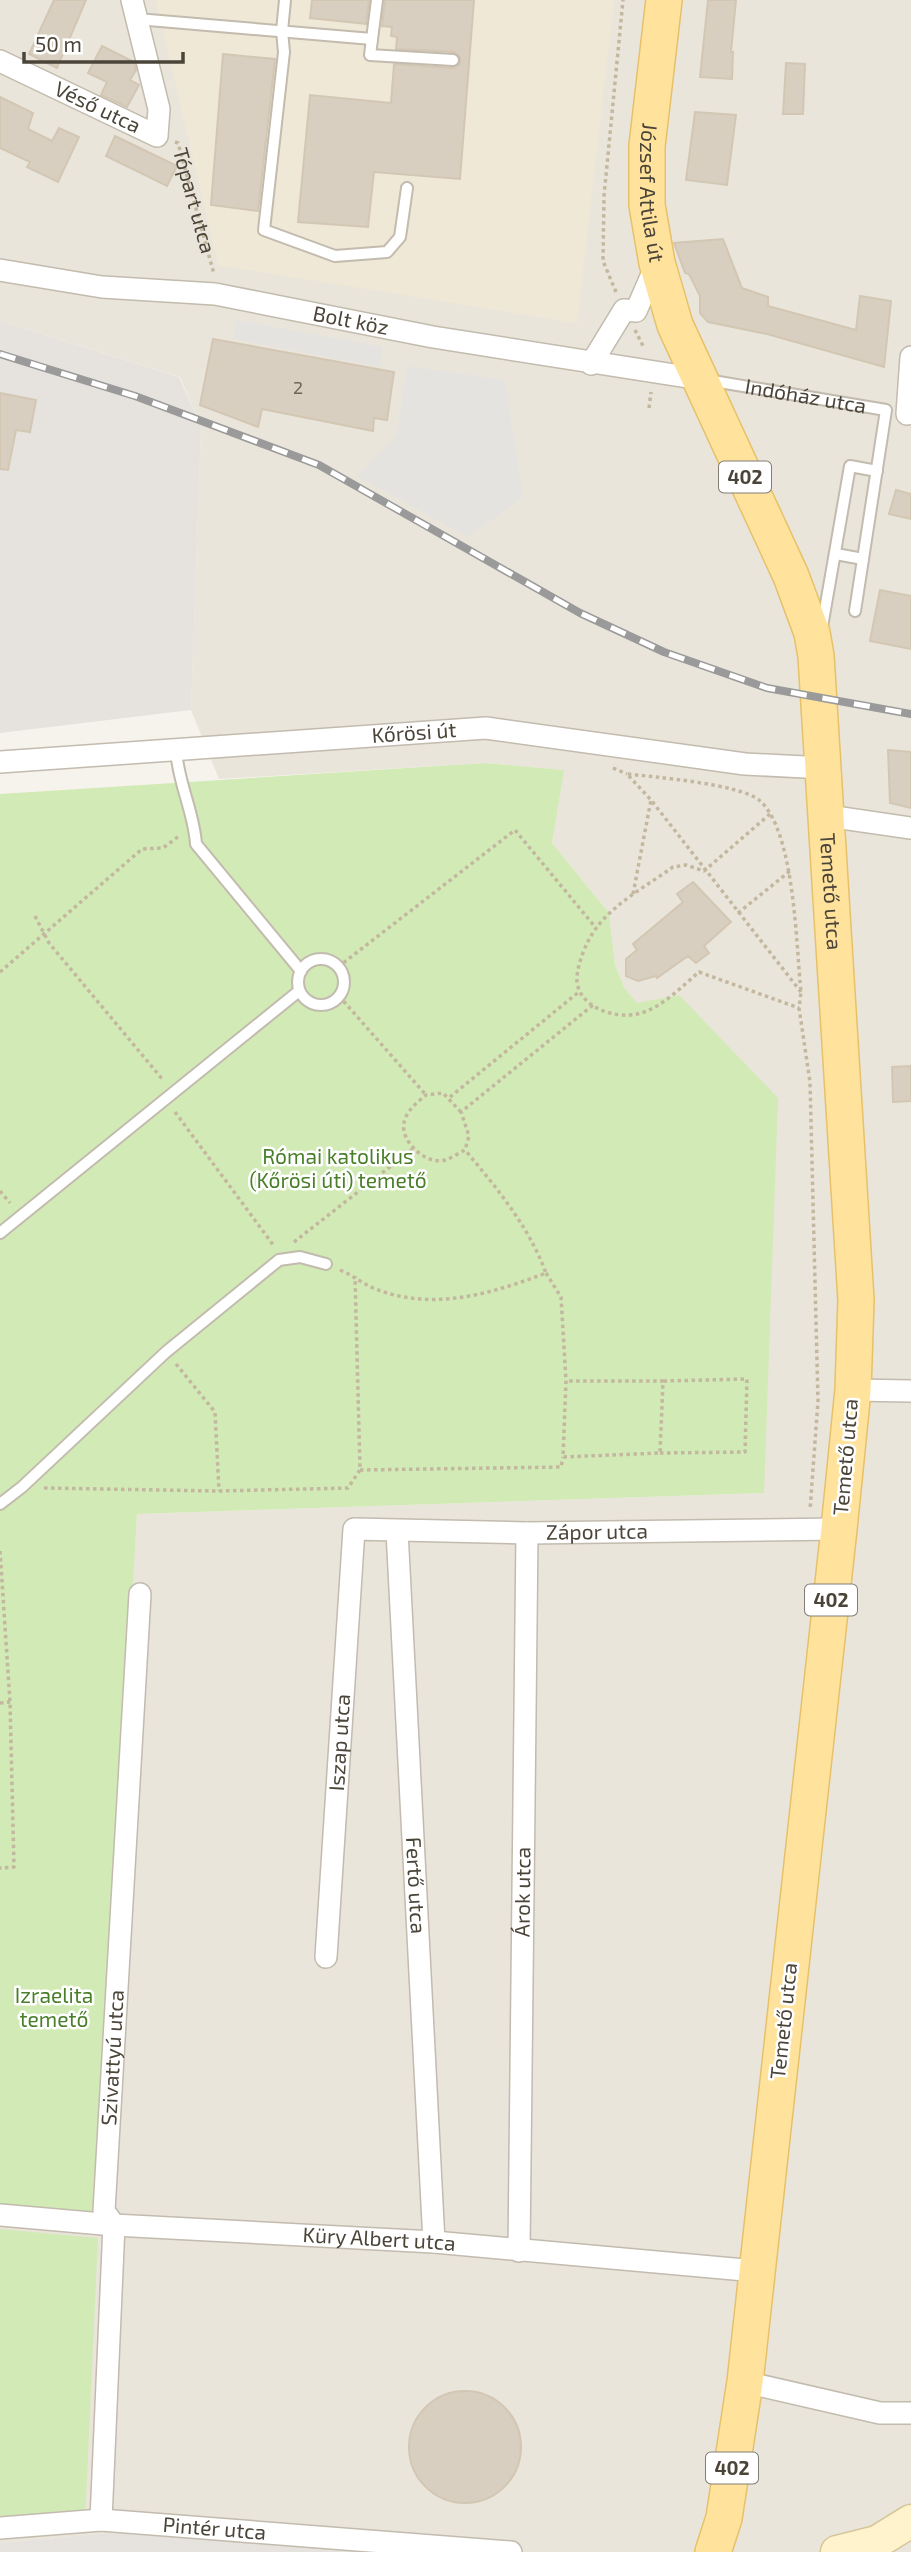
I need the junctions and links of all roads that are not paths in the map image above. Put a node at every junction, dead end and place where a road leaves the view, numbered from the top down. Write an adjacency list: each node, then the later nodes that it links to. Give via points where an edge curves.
1 (285, 0): 5 (lane)
2 (377, 0): 6 (lane)
3 (664, 0): 11 (main road, József Attila út / 402, via 648,146 647,205)
4 (135, 10): 5 (lane); 9 (street, Tópart utca, via 159,109)
5 (282, 31): 6 (lane); 10 (lane, via 284,52 264,230 335,256 387,252 400,237)
6 (372, 39): 7 (lane, via 370,55)
7 (453, 60)
8 (0, 61): 9 (street, Véső utca)
9 (157, 136)
10 (407, 188)
11 (657, 263): 14 (street, via 636,311 624,310); 15 (main road, József Attila út / 402, via 675,325)
12 (0, 270): 14 (street, Bolt köz, via 102,287 215,294)
13 (911, 357): 16 (street)
14 (591, 364): 15 (street, Bolt köz)
15 (700, 379): 16 (lane, Indóház utca); 21 (main road, Temető utca / 402, via 792,576)
16 (902, 413): 17 (lane)
17 (877, 471): 18 (lane, via 850,466); 19 (lane)
18 (836, 554): 19 (lane); 21 (lane)
19 (863, 559): 20 (lane)
20 (855, 611)
21 (816, 656): 24 (main road, Temető utca / 402)
22 (176, 750): 23 (street, Kőrösi út); 24 (street, Kőrösi út, via 486,728 745,764); 27 (lane, via 196,844)
23 (0, 762)
24 (824, 768): 25 (main road, Temető utca / 402)
25 (828, 816): 26 (street); 31 (main road, Temető utca / 402, via 856,1300)
26 (911, 828)
27 (301, 971): 28 (lane); 28 (lane, via 318,960 338,967 344,978 339,996 321,1006 308,1002)
28 (299, 991): 29 (lane)
29 (0, 1233)
30 (326, 1264): 33 (lane, via 300,1257 279,1260 166,1352)
31 (853, 1390): 32 (street); 35 (main road, Temető utca / 402)
32 (911, 1391)
33 (0, 1504)
34 (354, 1529): 36 (street, Zápor utca); 39 (street, Iszap utca)
35 (824, 1529): 37 (street, Zápor utca); 44 (main road, Temető utca / 402)
36 (397, 1531): 37 (street, Zápor utca); 42 (street, Fertő utca)
37 (527, 1534): 43 (street, Árok utca)
38 (140, 1594): 41 (street, Szivattyú utca, via 104,2211)
39 (326, 1957)
40 (0, 2216): 41 (street, Küry Albert utca)
41 (114, 2225): 42 (street, Küry Albert utca); 47 (street, Szivattyú utca)
42 (434, 2242): 43 (street, Küry Albert utca)
43 (519, 2251): 44 (street, Küry Albert utca)
44 (756, 2271): 45 (main road, Temető utca / 402)
45 (745, 2382): 46 (street, via 880,2413); 52 (main road, Temető utca / 402, via 724,2518)
46 (911, 2413)
47 (101, 2520): 49 (street, Pintér utca); 51 (street, Pintér utca)
48 (911, 2521): 53 (street, via 877,2542)
49 (0, 2528)
50 (911, 2530): 54 (street)
51 (511, 2552)
52 (713, 2552)
53 (837, 2552)
54 (893, 2552)

